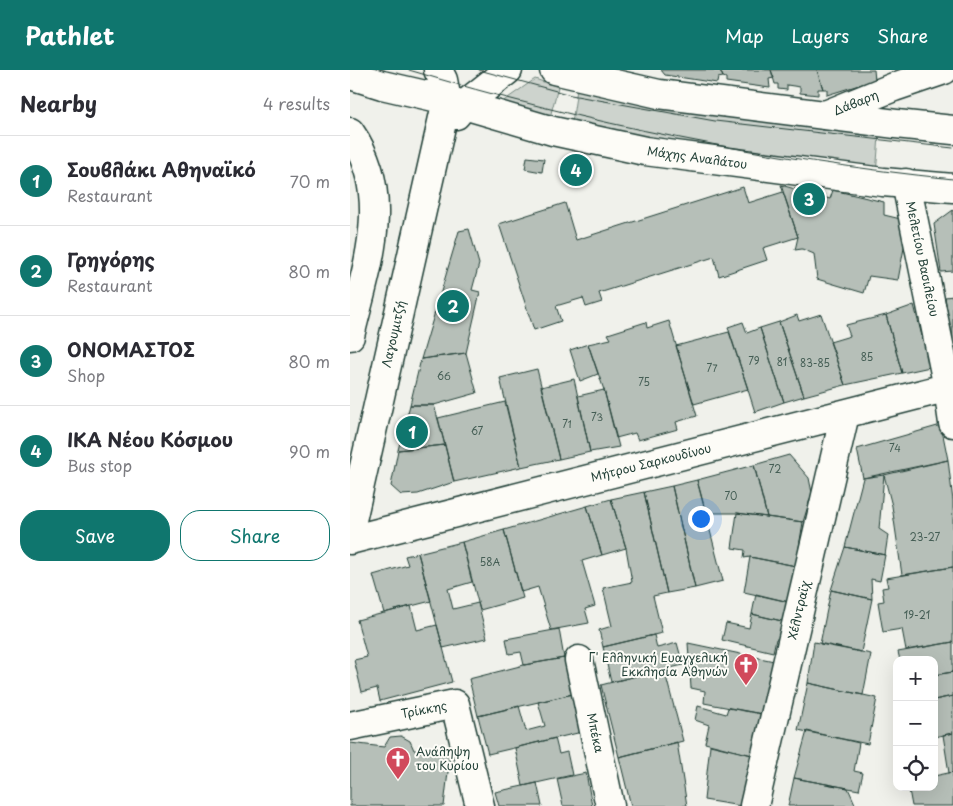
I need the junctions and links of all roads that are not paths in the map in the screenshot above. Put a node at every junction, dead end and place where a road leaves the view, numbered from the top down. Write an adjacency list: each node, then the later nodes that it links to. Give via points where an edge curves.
1 (438, 70): 7 (street)
2 (508, 70): 7 (street, Λαγουμιτζή)
3 (554, 70): 8 (street, via 659,94)
4 (944, 70): 6 (street, Δάβαρη)
5 (350, 75): 7 (street, Μάχης Αναλάτου)
6 (892, 79): 8 (street, Δάβαρη)
7 (455, 103): 11 (street, Μάχης Αναλάτου, via 552,131 645,151); 18 (street, Λαγουμιτζή, via 438,138)
8 (825, 116): 9 (street)
9 (953, 130)
10 (350, 132): 13 (street, via 369,170 375,206 372,247)
11 (906, 183): 12 (street, Μάχης Αναλάτου); 15 (street, Μελετίου Βασιλείου)
12 (953, 188)
13 (354, 298): 14 (street)
14 (350, 336)
15 (950, 387): 16 (street, Μήτρου Σαρκουδίνου); 17 (street, Μελετίου Βασιλείου)
16 (845, 414): 19 (street, Μήτρου Σαρκουδίνου); 24 (street, Χέλντραϊχ)
17 (953, 423)
18 (350, 529)
19 (350, 540)
20 (579, 660): 23 (street, Μπέκα)
21 (350, 726): 22 (street, Τρίκκης, via 455,704)
22 (480, 806)
23 (610, 806)
24 (754, 806)

